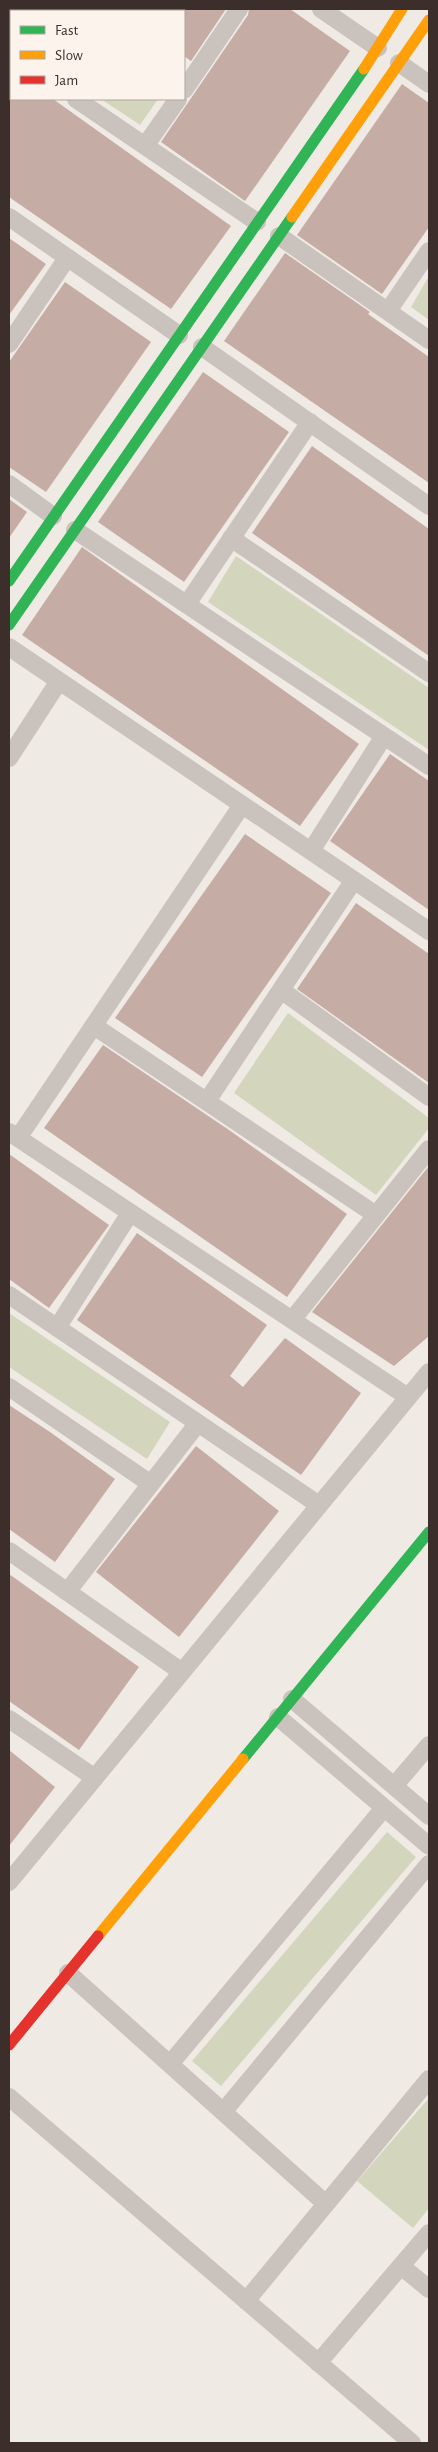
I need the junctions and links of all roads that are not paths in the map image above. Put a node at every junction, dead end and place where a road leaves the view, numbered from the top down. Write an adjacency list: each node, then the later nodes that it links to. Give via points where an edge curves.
1 (239, 9): 7 (street)
2 (321, 9): 5 (street)
3 (402, 9): 5 (street)
4 (426, 18): 6 (street)
5 (378, 48): 13 (street)
6 (399, 63): 8 (street); 14 (street)
7 (187, 79)
8 (429, 84)
9 (77, 100): 11 (street)
10 (177, 100): 11 (street)
11 (145, 146): 13 (street)
12 (9, 217): 16 (street)
13 (257, 222): 18 (street)
14 (279, 236): 17 (street); 21 (street)
15 (429, 251): 17 (street)
16 (68, 258): 18 (street); 20 (street)
17 (388, 311): 19 (street)
18 (178, 335): 25 (street)
19 (429, 340)
20 (9, 344)
21 (202, 347): 22 (street); 26 (street)
22 (310, 422): 24 (street); 27 (street)
23 (9, 484): 25 (street)
24 (429, 506)
25 (54, 516): 28 (street)
26 (74, 530): 28 (street); 29 (street)
27 (231, 538): 29 (street); 32 (street)
28 (18, 586): 30 (street)
29 (187, 604): 34 (street)
30 (9, 625)
31 (9, 647): 33 (street)
32 (429, 672)
33 (59, 681): 35 (street); 37 (street)
34 (384, 736): 36 (street); 38 (street)
35 (9, 758)
36 (429, 766)
37 (242, 805): 38 (street); 42 (street)
38 (311, 851): 39 (street)
39 (354, 880): 40 (street); 41 (street)
40 (429, 931)
41 (281, 990): 43 (street); 44 (street)
42 (94, 1026): 44 (street); 45 (street)
43 (429, 1098)
44 (207, 1101): 48 (street)
45 (14, 1135): 47 (street)
46 (429, 1149): 48 (street)
47 (130, 1213): 50 (street); 51 (street)
48 (376, 1215): 50 (street)
49 (9, 1295): 51 (street)
50 (292, 1320): 54 (street)
51 (57, 1328): 55 (street)
52 (429, 1372): 54 (street)
53 (9, 1386): 56 (street)
54 (408, 1397): 57 (street)
55 (198, 1423): 56 (street); 57 (street)
56 (151, 1484): 60 (street)
57 (319, 1505): 61 (street)
58 (429, 1532): 62 (street)
59 (9, 1551): 60 (street)
60 (67, 1592): 61 (street)
61 (182, 1672): 67 (street)
62 (292, 1699): 63 (street); 66 (street)
63 (278, 1717): 69 (street); 75 (street)
64 (9, 1719): 67 (street)
65 (429, 1745): 68 (street)
66 (377, 1772): 68 (street); 69 (street)
67 (95, 1778): 74 (street)
68 (394, 1786): 71 (street)
69 (363, 1789): 70 (street)
70 (384, 1808): 72 (street); 77 (street)
71 (429, 1816)
72 (429, 1846)
73 (429, 1864): 80 (street)
74 (9, 1882)
75 (68, 1973): 76 (street); 77 (street)
76 (9, 2045)
77 (170, 2064): 80 (street)
78 (429, 2079): 81 (street)
79 (9, 2098): 85 (street)
80 (223, 2112): 81 (street)
81 (326, 2204): 85 (street)
82 (429, 2233): 83 (street)
83 (401, 2266): 84 (street); 86 (street)
84 (429, 2289)
85 (246, 2300): 86 (street)
86 (318, 2363): 87 (street)
87 (412, 2443)

